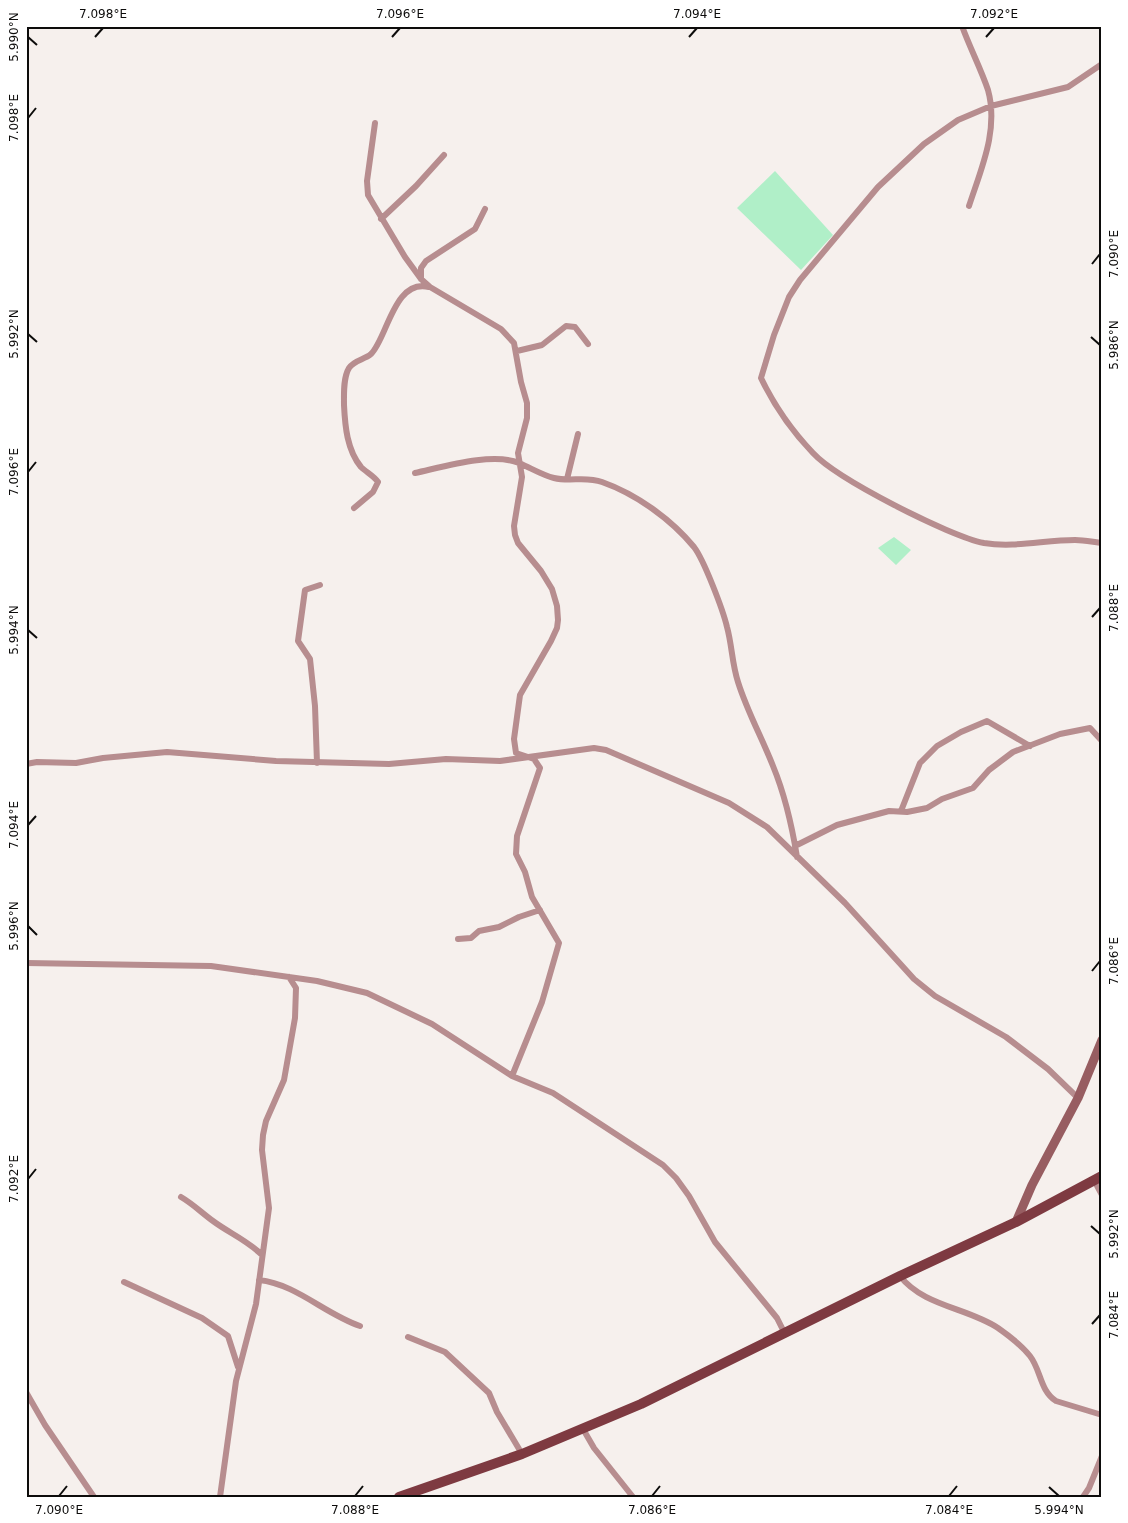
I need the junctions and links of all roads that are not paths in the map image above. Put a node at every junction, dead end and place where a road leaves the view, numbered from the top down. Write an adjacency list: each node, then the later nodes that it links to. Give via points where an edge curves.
1 (962, 26): 3 (street, via 988,90)
2 (1102, 64): 3 (street, via 1068,87)
3 (991, 106): 6 (street, via 986,156); 18 (street, via 958,120 924,144 878,187 797,285 774,335 761,378 778,410 814,454 846,477 940,527 970,539 995,544 1077,540)
4 (375, 123): 8 (street, via 367,181 368,195)
5 (444, 155): 8 (street)
6 (968, 206)
7 (485, 209): 9 (street, via 474,229 426,261 421,268)
8 (381, 219): 9 (street)
9 (421, 279): 10 (street)
10 (430, 287): 12 (street, via 501,329); 17 (street, via 410,290 387,321 371,353 354,362 346,374 344,404 349,443 360,465 378,482 373,492)
11 (588, 344): 12 (street, via 575,327 566,326 542,345)
12 (517, 351): 14 (street, via 528,411 519,442)
13 (578, 434): 16 (street)
14 (520, 463): 15 (street, via 499,459 458,463); 16 (street, via 555,478); 22 (street, via 522,477 515,535 552,589 557,606 557,628 520,695 514,748 519,755)
15 (415, 473)
16 (566, 479): 26 (street, via 588,478 603,482 634,498 675,527 695,548 720,604 728,628 730,655 738,684 774,769 791,820)
17 (354, 508)
18 (1102, 543)
19 (320, 585): 23 (street, via 305,590 298,641 310,659)
20 (1102, 740): 21 (street, via 1090,728 1060,734)
21 (1030, 746): 25 (street, via 1013,752 989,770 973,788 927,808); 25 (street, via 986,721 961,732 937,746 920,763)
22 (530, 757): 23 (street, via 478,762); 27 (street, via 594,748 623,756 753,816); 28 (street, via 539,763 540,768 515,848 532,897)
23 (317, 763): 24 (street, via 167,752 76,763)
24 (26, 764)
25 (901, 811): 26 (street, via 889,811 837,825)
26 (795, 846): 27 (street)
27 (797, 858): 34 (street, via 845,903 914,979 949,1005 1006,1037 1048,1069)
28 (540, 910): 29 (street, via 499,927 479,931 471,938); 33 (street, via 557,936 558,950)
29 (458, 939)
30 (26, 963): 31 (street, via 211,966)
31 (289, 977): 33 (street, via 350,988 397,1006 432,1024); 39 (street, via 296,988 296,996 288,1058 284,1080 266,1121 262,1150 269,1208)
32 (1102, 1040): 34 (main road)
33 (512, 1076): 44 (street, via 553,1093 663,1165 676,1178 715,1242 777,1318)
34 (1078, 1098): 38 (main road)
35 (1098, 1178): 36 (street); 38 (main road)
36 (1102, 1195)
37 (181, 1197): 39 (street, via 213,1221 250,1242)
38 (1016, 1222): 40 (main road)
39 (262, 1254): 41 (street)
40 (900, 1276): 44 (main road); 48 (street, via 919,1293 997,1328 1029,1355 1049,1397 1056,1402)
41 (259, 1280): 43 (street, via 291,1289); 46 (street)
42 (124, 1282): 46 (street, via 202,1318 228,1336)
43 (360, 1326)
44 (784, 1332): 49 (main road)
45 (408, 1337): 50 (street, via 445,1352 489,1393)
46 (239, 1368): 53 (street)
47 (26, 1392): 52 (street)
48 (1102, 1416)
49 (583, 1429): 50 (main road); 55 (street)
50 (522, 1454): 54 (main road)
51 (1102, 1456): 56 (street)
52 (94, 1497)
53 (220, 1497)
54 (400, 1497)
55 (633, 1497)
56 (1083, 1497)

